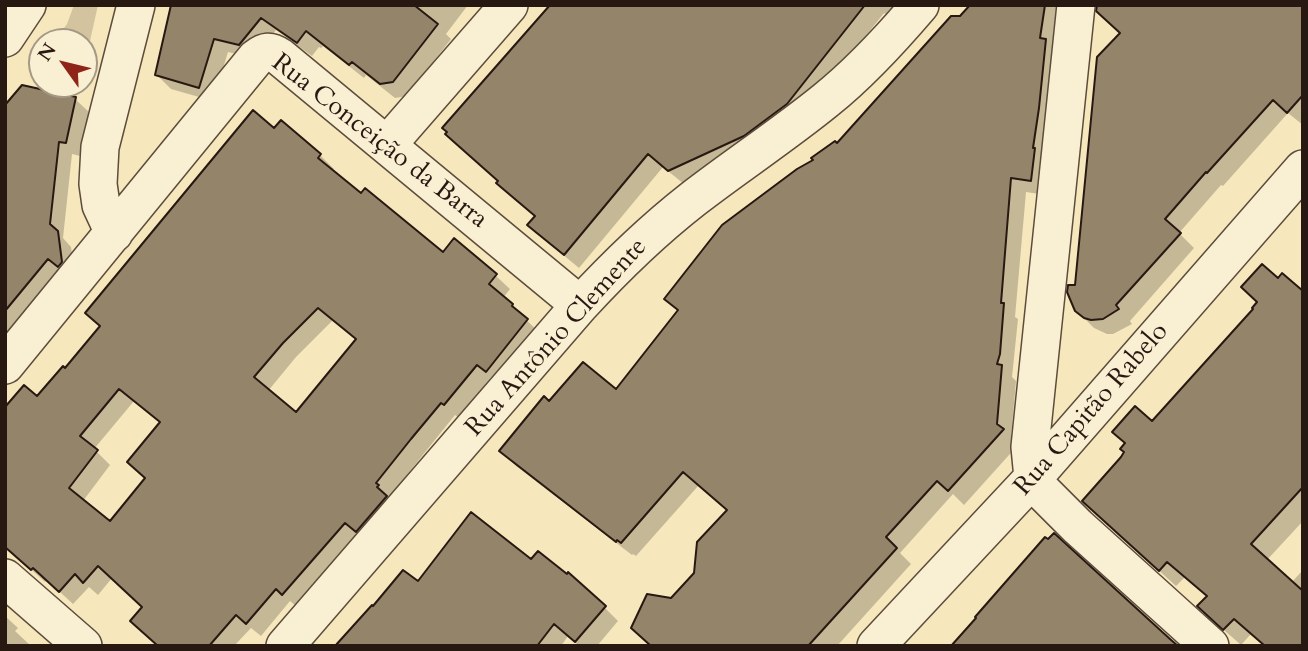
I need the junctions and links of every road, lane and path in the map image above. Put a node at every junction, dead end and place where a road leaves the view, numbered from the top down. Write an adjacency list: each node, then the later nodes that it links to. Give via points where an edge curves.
1 (27, 5): 6 (street)
2 (135, 5): 9 (street, via 100,147 101,205)
3 (509, 5): 7 (street)
4 (920, 5): 10 (street, Rua Antônio Clemente, via 875,57 827,99 693,199)
5 (1076, 5): 12 (street, via 1030,447)
6 (5, 38)
7 (387, 145): 9 (street, Rua Conceição da Barra, via 280,57 264,52); 10 (street, Rua Conceição da Barra)
8 (1303, 169): 12 (street, Rua Capitão Rabelo)
9 (114, 233): 11 (street, Rua Conceição da Barra)
10 (580, 305): 15 (street, Rua Antônio Clemente)
11 (5, 365)
12 (1032, 478): 16 (street, Rua Capitão Rabelo); 17 (street, via 1077,526)
13 (5, 578): 14 (street)
14 (83, 646)
15 (285, 646)
16 (876, 646)
17 (1210, 646)

